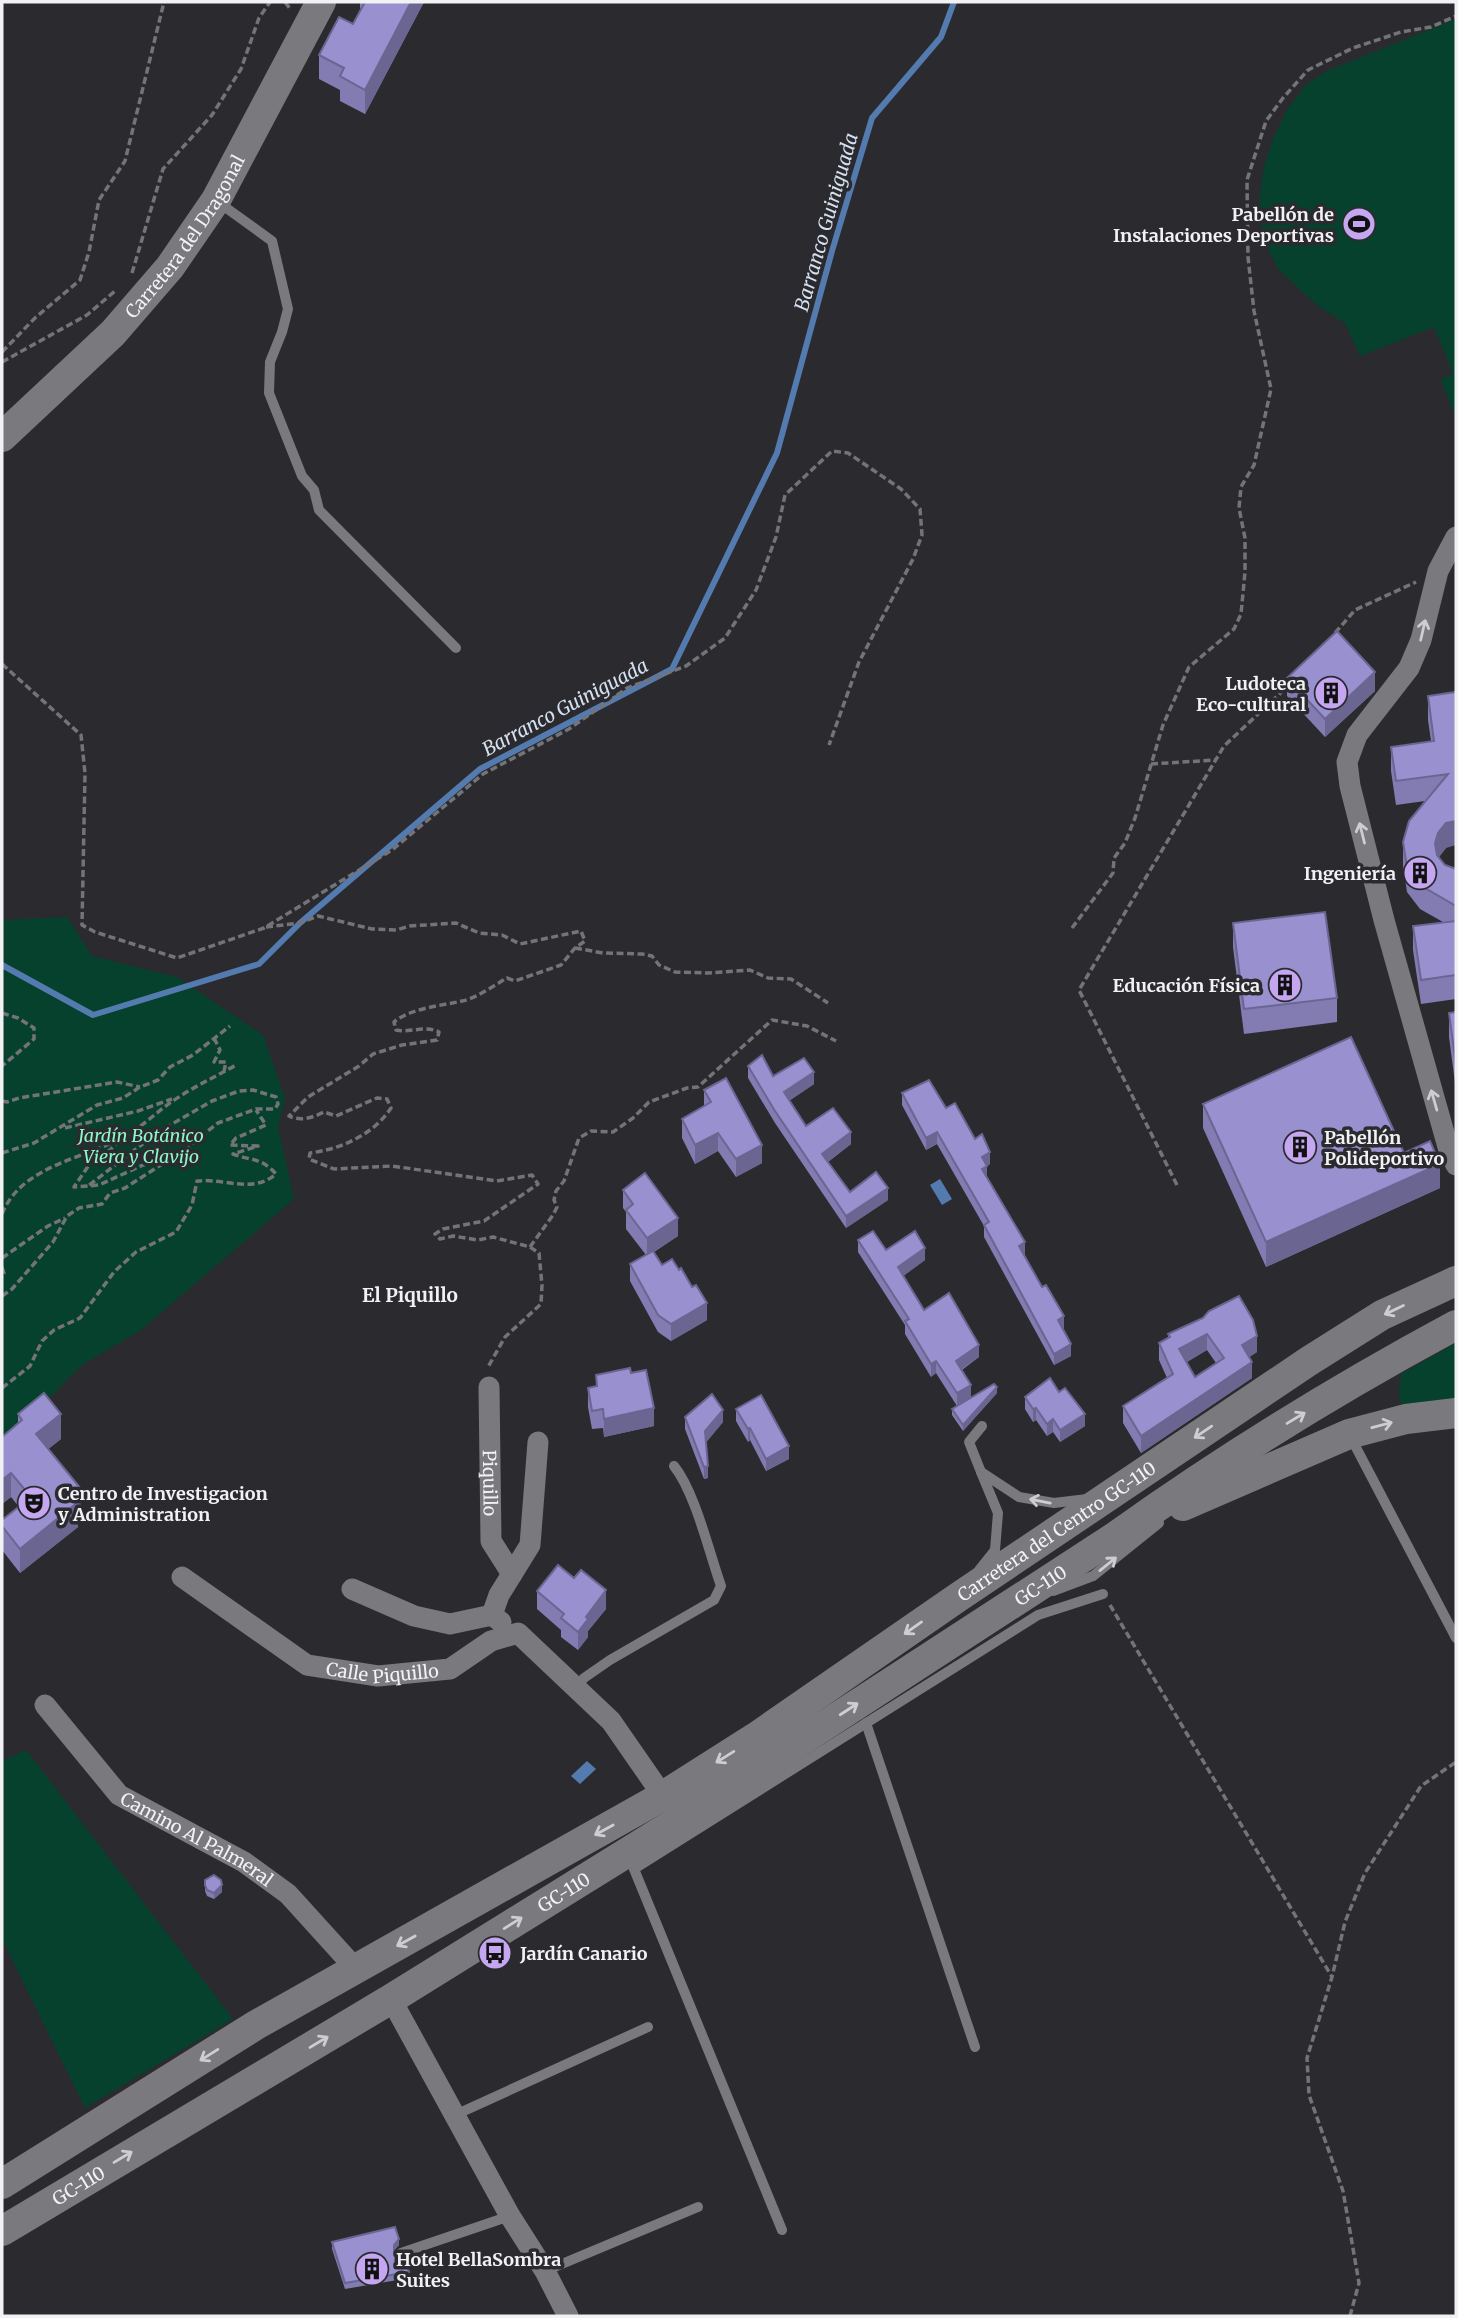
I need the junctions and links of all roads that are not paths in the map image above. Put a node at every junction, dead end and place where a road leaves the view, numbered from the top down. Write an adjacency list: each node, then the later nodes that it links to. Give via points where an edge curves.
1 (321, 2): 2 (main road, Carretera del Dragonal)
2 (216, 200): 3 (main road, Carretera del Dragonal, via 170,267 113,333); 5 (lane, via 272,242 288,309 270,362 269,393 302,476 314,490 318,510)
3 (2, 437)
4 (1456, 537): 6 (street, one-way to 4, via 1384,920 1347,762 1357,735 1409,668 1422,640 1438,571)
5 (456, 648)
6 (1456, 1165)
7 (1456, 1281): 16 (main road, Carretera del Centro GC-110 / GC-110, one-way to 16, via 1382,1315)
8 (1456, 1325): 18 (main road, Carretera del Centro GC-110 / GC-110, one-way to 8, via 1230,1458)
9 (489, 1387): 19 (street, Piquillo, via 491,1541)
10 (1456, 1413): 12 (main road, one-way to 10, via 1406,1419)
11 (982, 1426): 15 (lane, via 969,1442)
12 (1349, 1434): 18 (main road); 27 (lane)
13 (538, 1442): 19 (street, via 530,1545)
14 (674, 1466): 28 (lane, via 686,1487 721,1586 718,1595 610,1660)
15 (981, 1472): 16 (lane, one-way to 15, via 1054,1503 1019,1497); 23 (lane, via 998,1513 995,1550)
16 (1108, 1496): 23 (main road, Carretera del Centro GC-110 / GC-110)
17 (1167, 1517): 24 (lane, one-way to 17, via 1093,1576)
18 (1116, 1536): 24 (main road, GC-110 / GC-110)
19 (512, 1574): 25 (street)
20 (182, 1577): 26 (street, Calle Piquillo, via 307,1665 378,1676 450,1669 491,1641)
21 (352, 1590): 25 (street, via 414,1616 450,1624)
22 (1103, 1594): 30 (lane, via 1038,1615)
23 (957, 1598): 31 (main road, Carretera del Centro GC-110 / GC-110, one-way to 31)
24 (1002, 1610): 33 (main road, GC-110 / GC-110, one-way to 24, via 670,1826)
25 (492, 1615): 26 (street)
26 (517, 1633): 28 (street)
27 (1456, 1638)
28 (576, 1688): 31 (street, via 611,1721)
29 (45, 1705): 32 (street, Camino Al Palmeral, via 119,1795 244,1862 288,1894)
30 (866, 1723): 35 (lane); 40 (lane, via 634,1869)
31 (663, 1796): 32 (main road, GC-110 / GC-110, one-way to 32)
32 (356, 1969): 37 (main road, GC-110 / GC-110, one-way to 37, via 256,2025)
33 (391, 1999): 36 (street); 41 (main road, GC-110 / GC-110, one-way to 33)
34 (648, 2027): 36 (lane)
35 (975, 2047)
36 (455, 2115): 39 (street)
37 (2, 2184)
38 (698, 2207): 43 (lane)
39 (510, 2216): 42 (lane); 43 (street)
40 (782, 2230)
41 (2, 2231)
42 (401, 2253)
43 (545, 2271): 44 (street)
44 (568, 2316)

